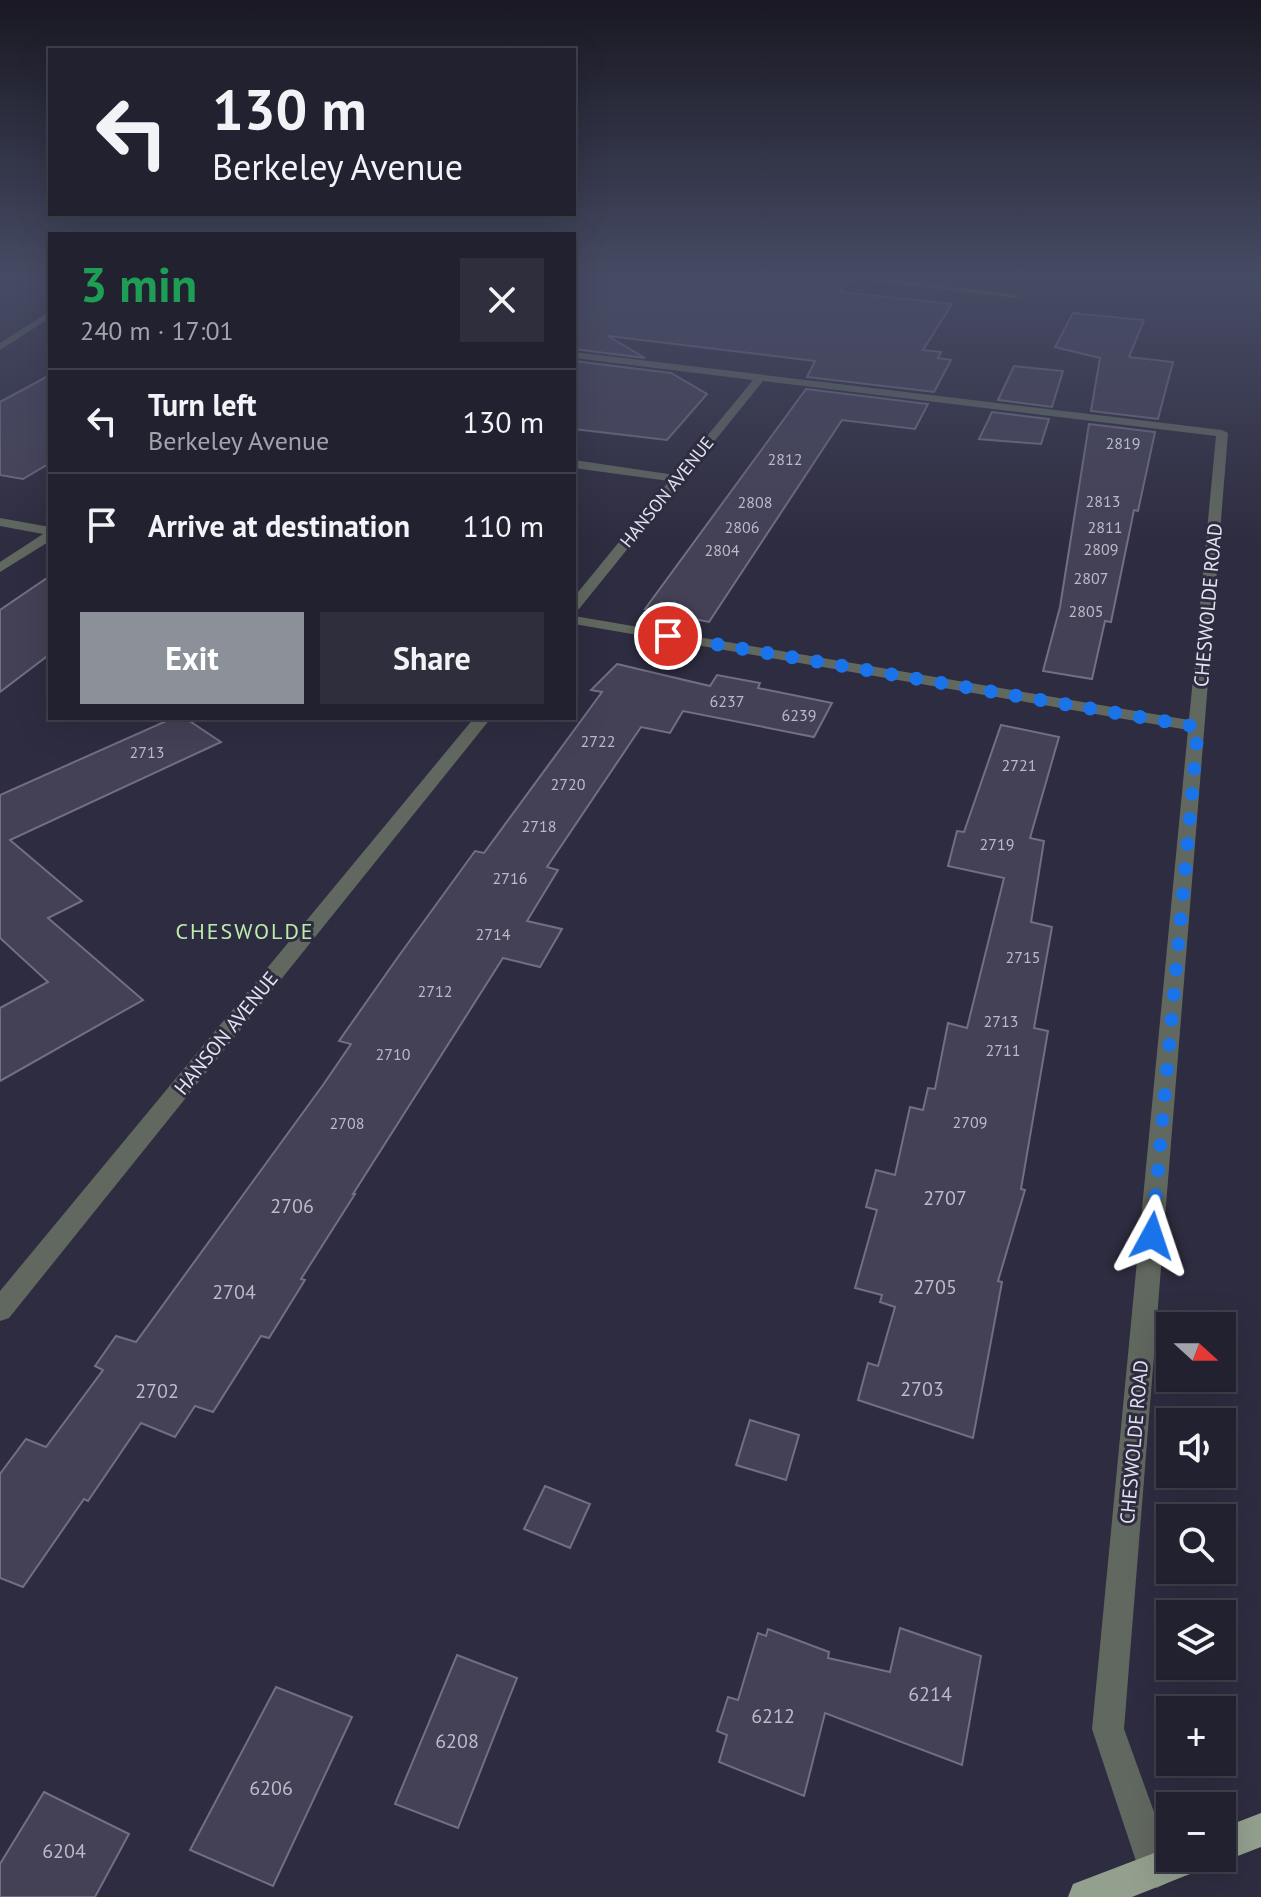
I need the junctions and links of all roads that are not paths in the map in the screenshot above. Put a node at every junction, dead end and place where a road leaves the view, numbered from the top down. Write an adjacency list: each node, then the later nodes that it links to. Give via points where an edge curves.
1 (659, 366): 2 (street)
2 (760, 378): 4 (street, HANSON AVENUE); 12 (street, CHESWOLDE ROAD, via 1222,433)
3 (576, 464): 4 (street)
4 (678, 479): 9 (street, HANSON AVENUE)
5 (0, 522): 6 (street)
6 (48, 533)
7 (48, 534): 8 (street)
8 (0, 568)
9 (576, 604)
10 (576, 620): 12 (street)
11 (481, 720): 13 (street, HANSON AVENUE)
12 (1198, 727): 14 (street, CHESWOLDE ROAD, via 1108,1729)
13 (0, 1310)
14 (1156, 1830)
15 (1261, 1830): 16 (main road)
16 (1236, 1840)
17 (1156, 1870): 18 (main road)
18 (1086, 1897)

